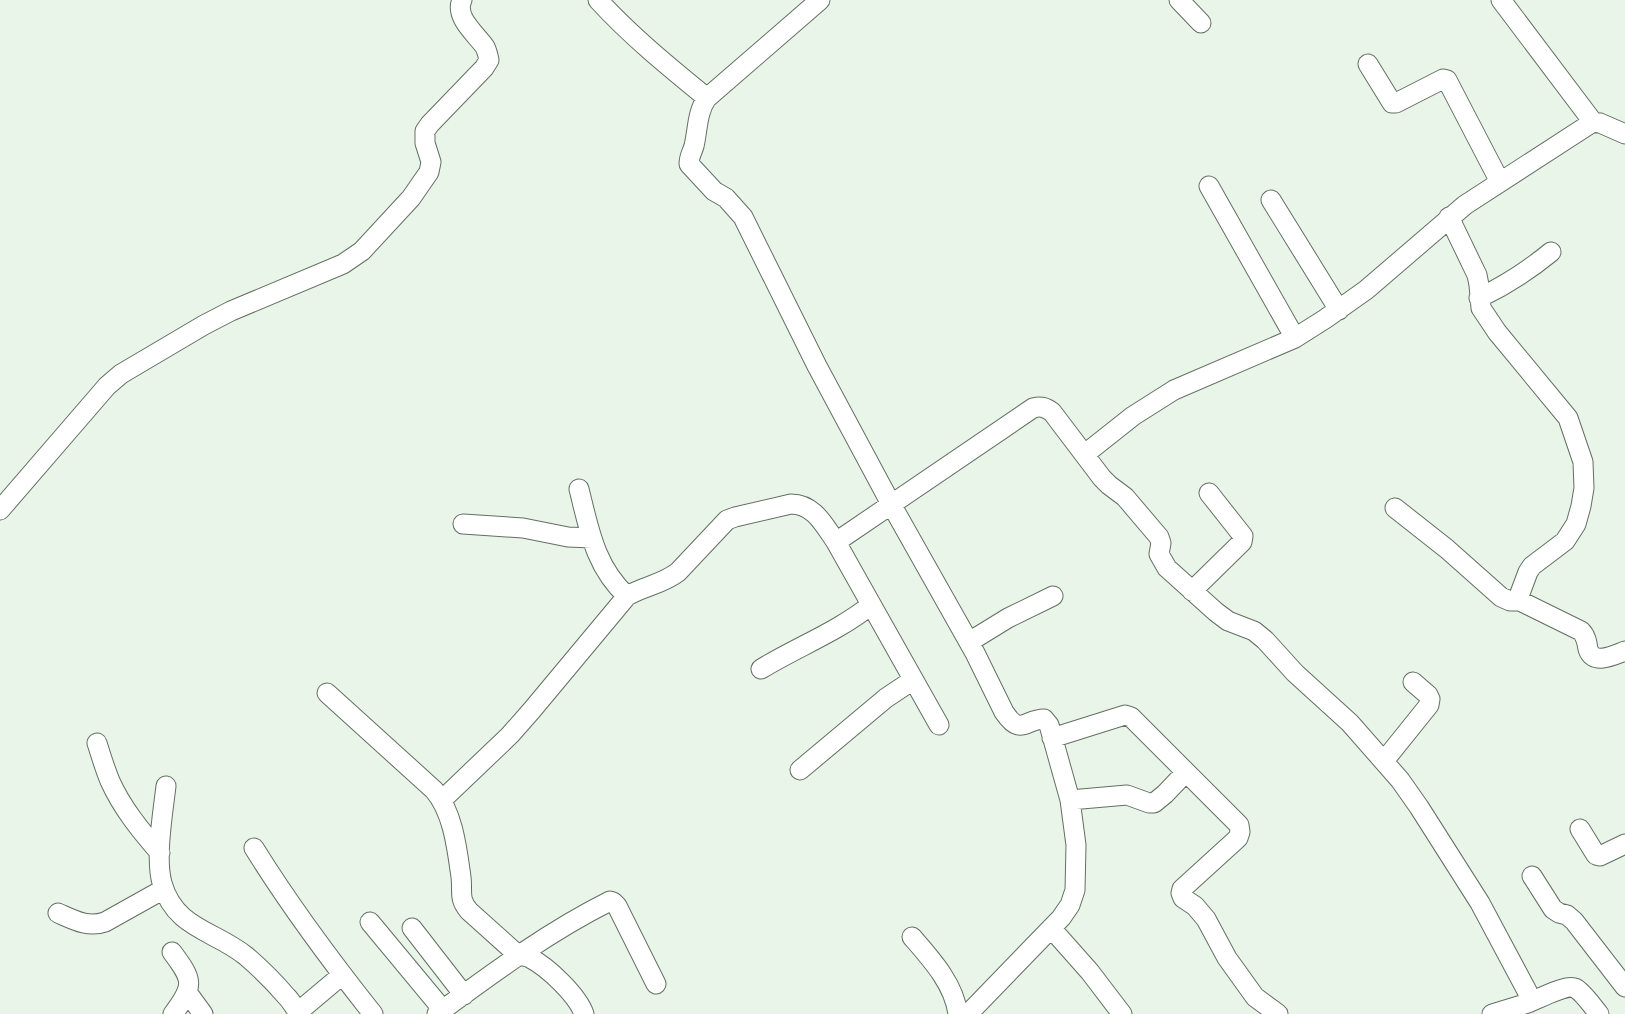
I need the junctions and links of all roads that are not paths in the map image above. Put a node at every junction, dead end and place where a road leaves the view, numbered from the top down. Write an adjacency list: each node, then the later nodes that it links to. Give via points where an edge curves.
1 (462, 0): 24 (street, via 462,17 486,49 489,60 425,131 425,143 431,162 429,172 396,216 352,258 224,314 121,374 107,386)
2 (598, 0): 8 (street, via 640,43)
3 (820, 0): 8 (street)
4 (1180, 0): 6 (street)
5 (1501, 0): 9 (street)
6 (1201, 23)
7 (1368, 64): 11 (street, via 1392,103 1443,79 1447,80)
8 (707, 98): 22 (street, via 699,115 689,164 743,217 817,366)
9 (1593, 122): 10 (street); 11 (street)
10 (1625, 134)
11 (1500, 182): 14 (street)
12 (1209, 186): 18 (street)
13 (1271, 200): 17 (street)
14 (1449, 217): 16 (street, via 1477,275); 17 (street, via 1366,290)
15 (1552, 252): 16 (street, via 1529,270)
16 (1480, 298): 31 (street, via 1481,308 1487,319 1568,418 1583,462 1584,488 1576,524 1564,541 1532,566 1519,596)
17 (1339, 310): 18 (street)
18 (1295, 338): 19 (street, via 1174,390 1134,416)
19 (1085, 454): 22 (street, via 1052,412 1040,406); 28 (street, via 1102,478 1125,496 1159,537 1159,554 1162,561)
20 (579, 489): 26 (street)
21 (1209, 493): 28 (street, via 1243,536 1242,542)
22 (891, 504): 27 (street); 33 (street)
23 (1395, 508): 31 (street, via 1447,549 1501,597 1510,601)
24 (0, 510)
25 (463, 524): 26 (street, via 523,528 568,537)
26 (592, 538): 29 (street, via 608,576)
27 (836, 542): 29 (street, via 816,514 800,504 735,517 721,525 670,579 638,589); 32 (street)
28 (1192, 591): 43 (street, via 1228,621 1254,631 1265,640 1295,673 1350,723)
29 (627, 596): 47 (street, via 523,720)
30 (1053, 596): 33 (street, via 1008,618)
31 (1520, 601): 34 (street, via 1585,634 1592,656 1600,659)
32 (871, 605): 36 (street, via 829,633); 37 (street)
33 (969, 642): 41 (street, via 1009,721 1018,726 1044,719 1049,725)
34 (1625, 652): 35 (street)
35 (1625, 656)
36 (761, 669)
37 (912, 680): 40 (street); 44 (street, via 886,698)
38 (1413, 682): 43 (street, via 1428,695 1429,704)
39 (327, 693): 47 (street)
40 (939, 725)
41 (1052, 738): 45 (street, via 1125,715 1131,717); 48 (street)
42 (97, 743): 52 (street, via 120,800 143,834)
43 (1384, 761): 67 (street, via 1420,807 1480,903 1527,991)
44 (800, 770)
45 (1186, 772): 48 (street, via 1166,794 1154,802 1149,803 1127,795); 77 (street, via 1239,825 1240,832 1238,838 1182,889 1181,893 1206,918 1227,958 1255,997)
46 (166, 786): 52 (street)
47 (442, 800): 61 (street, via 451,823 461,878 462,903)
48 (1070, 800): 58 (street, via 1076,846 1076,890 1070,906)
49 (1580, 829): 50 (street, via 1596,855 1600,856)
50 (1625, 844)
51 (254, 848): 62 (street)
52 (160, 853): 54 (street)
53 (1532, 876): 64 (street, via 1553,909 1574,921)
54 (164, 889): 55 (street, via 98,925 82,923); 69 (street, via 175,910 188,923 245,956 287,997)
55 (58, 913)
56 (370, 922): 68 (street)
57 (412, 928): 66 (street)
58 (1051, 928): 75 (street); 76 (street, via 1090,972)
59 (912, 937): 74 (street, via 939,970 956,1003)
60 (172, 952): 65 (street, via 186,971 190,982)
61 (518, 955): 63 (street, via 610,901 617,906); 66 (street); 73 (street, via 529,957 540,964 572,995)
62 (342, 975): 69 (street); 72 (street)
63 (656, 984)
64 (1625, 987)
65 (187, 992): 70 (street); 71 (street)
66 (464, 995): 68 (street)
67 (1528, 1003): 78 (street); 79 (street, via 1567,987 1574,987)
68 (440, 1012)
69 (299, 1013)
70 (173, 1014)
71 (203, 1014)
72 (373, 1014)
73 (584, 1014)
74 (958, 1014)
75 (968, 1014)
76 (1122, 1014)
77 (1278, 1014)
78 (1492, 1014)
79 (1599, 1014)

